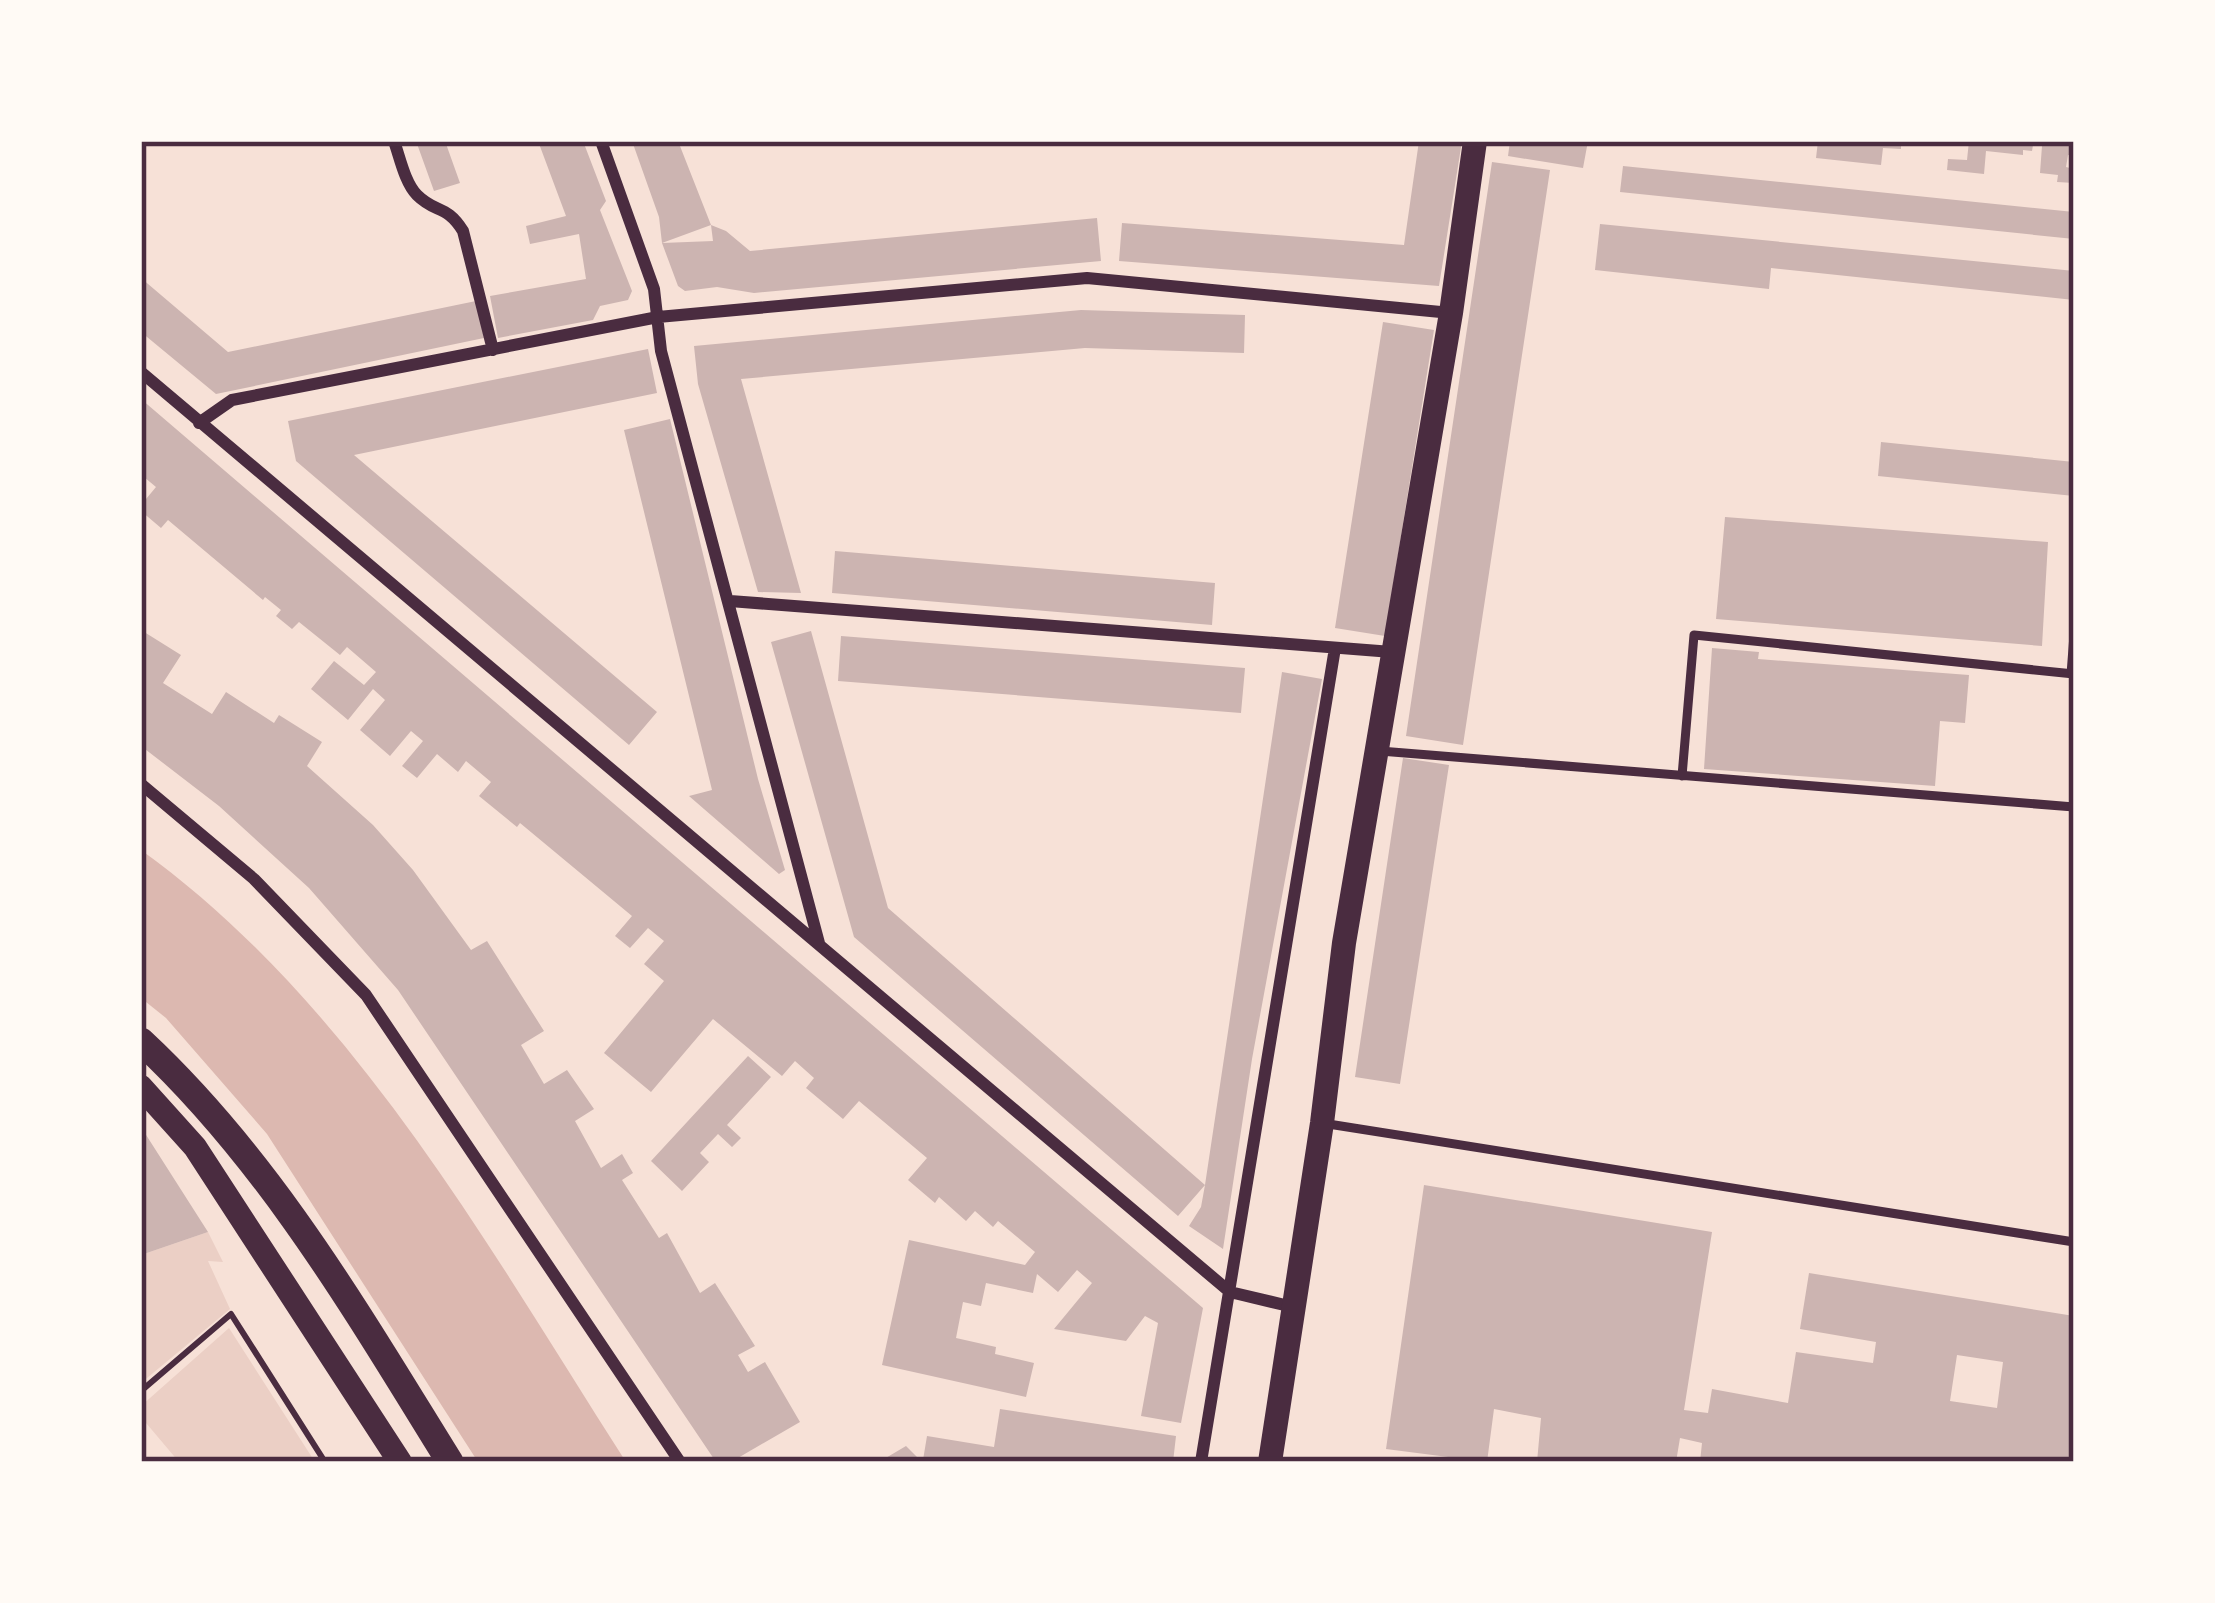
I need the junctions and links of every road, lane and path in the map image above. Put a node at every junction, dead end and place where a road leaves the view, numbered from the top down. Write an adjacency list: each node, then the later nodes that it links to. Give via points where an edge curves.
1 (394, 141): 6 (street, via 412,191 452,213 463,231)
2 (601, 141): 5 (street)
3 (1475, 141): 4 (main road)
4 (1451, 313): 5 (street, via 1087,278); 12 (main road)
5 (658, 317): 6 (street); 9 (street)
6 (494, 350): 8 (street, via 232,400)
7 (141, 372): 8 (street)
8 (200, 423): 18 (street)
9 (730, 601): 11 (street); 18 (street)
10 (2074, 635): 13 (lane)
11 (1335, 649): 12 (street); 23 (street)
12 (1392, 652): 14 (main road)
13 (2072, 674): 15 (lane, via 1694,635)
14 (1374, 750): 15 (lane); 21 (main road)
15 (1682, 776): 17 (lane)
16 (141, 784): 29 (street, via 254,879 366,995)
17 (2074, 807)
18 (819, 943): 23 (street)
19 (141, 1041): 28 (main road, via 292,1214)
20 (141, 1087): 27 (main road, via 195,1147)
21 (1322, 1123): 22 (lane); 24 (main road)
22 (2074, 1242)
23 (1229, 1292): 24 (street); 30 (street)
24 (1293, 1307): 31 (main road)
25 (141, 1391): 26 (path, via 231,1314)
26 (325, 1462)
27 (400, 1462)
28 (450, 1462)
29 (680, 1462)
30 (1201, 1462)
31 (1270, 1462)

